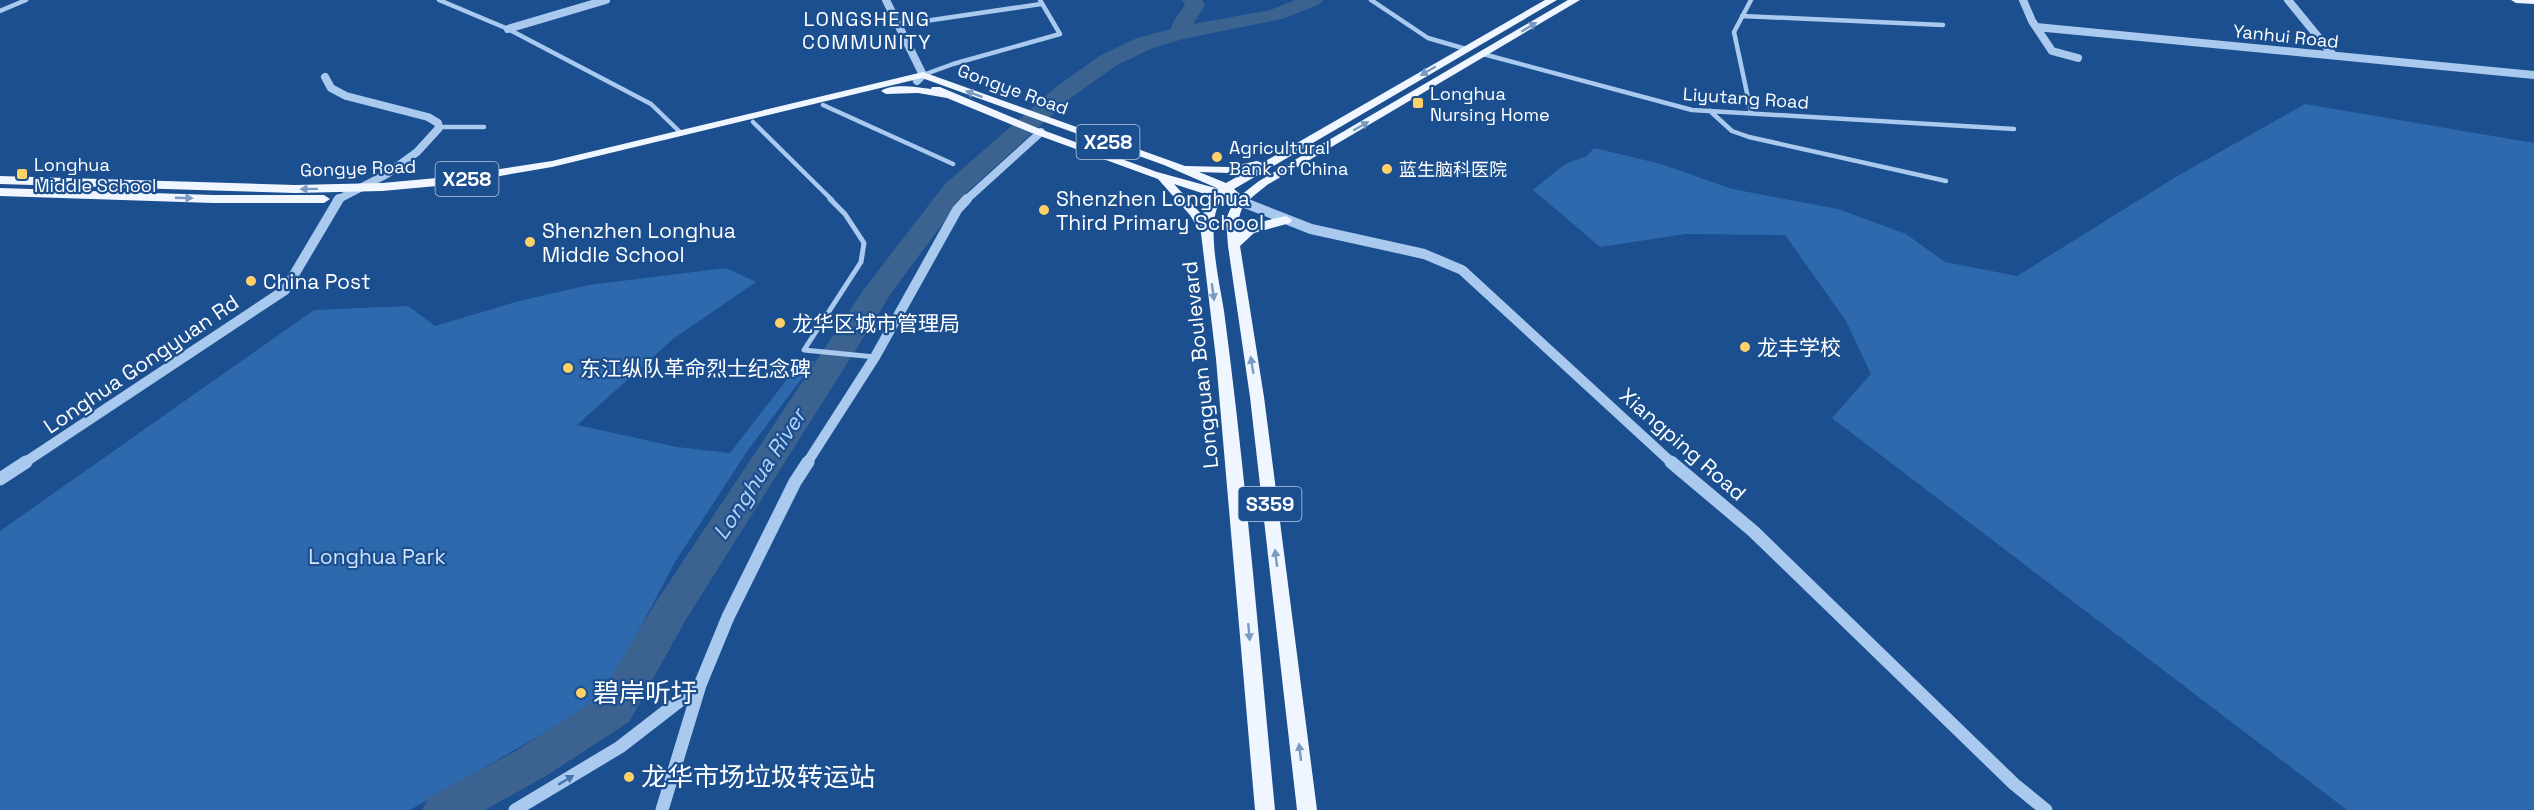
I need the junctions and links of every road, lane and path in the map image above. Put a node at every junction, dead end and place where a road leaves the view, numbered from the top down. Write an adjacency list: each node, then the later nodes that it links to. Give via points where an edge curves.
1 (26, 0): 14 (street)
2 (439, 0): 19 (street)
3 (606, 0): 19 (street)
4 (886, 0): 16 (street)
5 (1371, 0): 20 (street, via 1428,38)
6 (1552, 0): 20 (main road)
7 (1575, 0): 21 (main road, one-way to 7)
8 (1751, 0): 15 (street)
9 (2023, 0): 18 (street)
10 (2288, 0): 22 (street)
11 (2516, 0): 12 (main road)
12 (2534, 1)
13 (1040, 2): 16 (street); 26 (street, via 1060,34 953,64)
14 (0, 10)
15 (1742, 16): 17 (street); 31 (street, via 1734,38)
16 (897, 25): 26 (street)
17 (1943, 25)
18 (2036, 27): 22 (street, Yanhui Road); 23 (street, via 2052,51)
19 (508, 29): 37 (street, via 651,104)
20 (1466, 49): 38 (main road, one-way to 38)
21 (1483, 54): 30 (street, Liyutang Road, via 1676,107); 48 (main road, one-way to 21, via 1263,183)
22 (2333, 56): 24 (street, Yanhui Road)
23 (2078, 58)
24 (2534, 75)
25 (325, 77): 33 (street, via 337,92 428,117)
26 (920, 78): 27 (main road, Gongye Road / X258); 28 (main road, Gongye Road / X258); 37 (main road, Gongye Road / X258); 40 (main road, Gongye Road / X258, one-way to 26)
27 (862, 96): 28 (main road, via 908,90); 29 (main road, Gongye Road / X258)
28 (951, 97): 36 (main road, Gongye Road / X258)
29 (823, 105): 32 (main road, Gongye Road / X258); 39 (street)
30 (1710, 111): 31 (street, Liyutang Road); 43 (street, via 1732,131 1749,137)
31 (1751, 112): 35 (street, Liyutang Road)
32 (753, 122): 47 (main road, Gongye Road / X258, via 498,182); 52 (street, via 845,214 864,243 861,262 804,350)
33 (440, 127): 34 (street); 44 (street, via 417,152)
34 (484, 127)
35 (2014, 129)
36 (1039, 132): 41 (main road, Gongye Road / X258); 52 (street, via 957,210)
37 (681, 133): 44 (main road, Gongye Road / X258, via 517,171)
38 (1282, 154): 40 (main road, via 1229,170); 46 (main road)
39 (953, 164)
40 (1168, 164): 46 (main road, Gongye Road / X258)
41 (1153, 174): 46 (main road, Gongye Road / X258); 50 (main road, via 1178,193)
42 (0, 180): 44 (main road, Gongye Road / X258, one-way to 42)
43 (1946, 181)
44 (359, 188): 47 (street)
45 (0, 192): 47 (main road, Gongye Road / X258, one-way to 47)
46 (1223, 192): 48 (main road, Gongye Road / X258); 50 (main road, Longguan Boulevard / S359, via 1208,212)
47 (338, 199): 53 (street, Longhua Gongyuan Rd, via 285,290)
48 (1240, 201): 49 (street, Xiangping Road); 51 (main road, S359, via 1232,219)
49 (1286, 220): 51 (main road, via 1249,231); 59 (street, Xiangping Road, via 1347,238 1430,255 1462,270 1646,441 1753,531 2014,784)
50 (1208, 234): 57 (main road, Longguan Boulevard / S359, one-way to 57)
51 (1234, 246): 58 (main road, S359, one-way to 51, via 1257,397)
52 (875, 357): 54 (street, via 795,482 723,627)
53 (0, 479)
54 (700, 685): 55 (street, one-way to 54, via 620,747); 56 (street)
55 (515, 810)
56 (662, 810)
57 (1264, 810)
58 (1307, 810)
59 (2046, 810)

